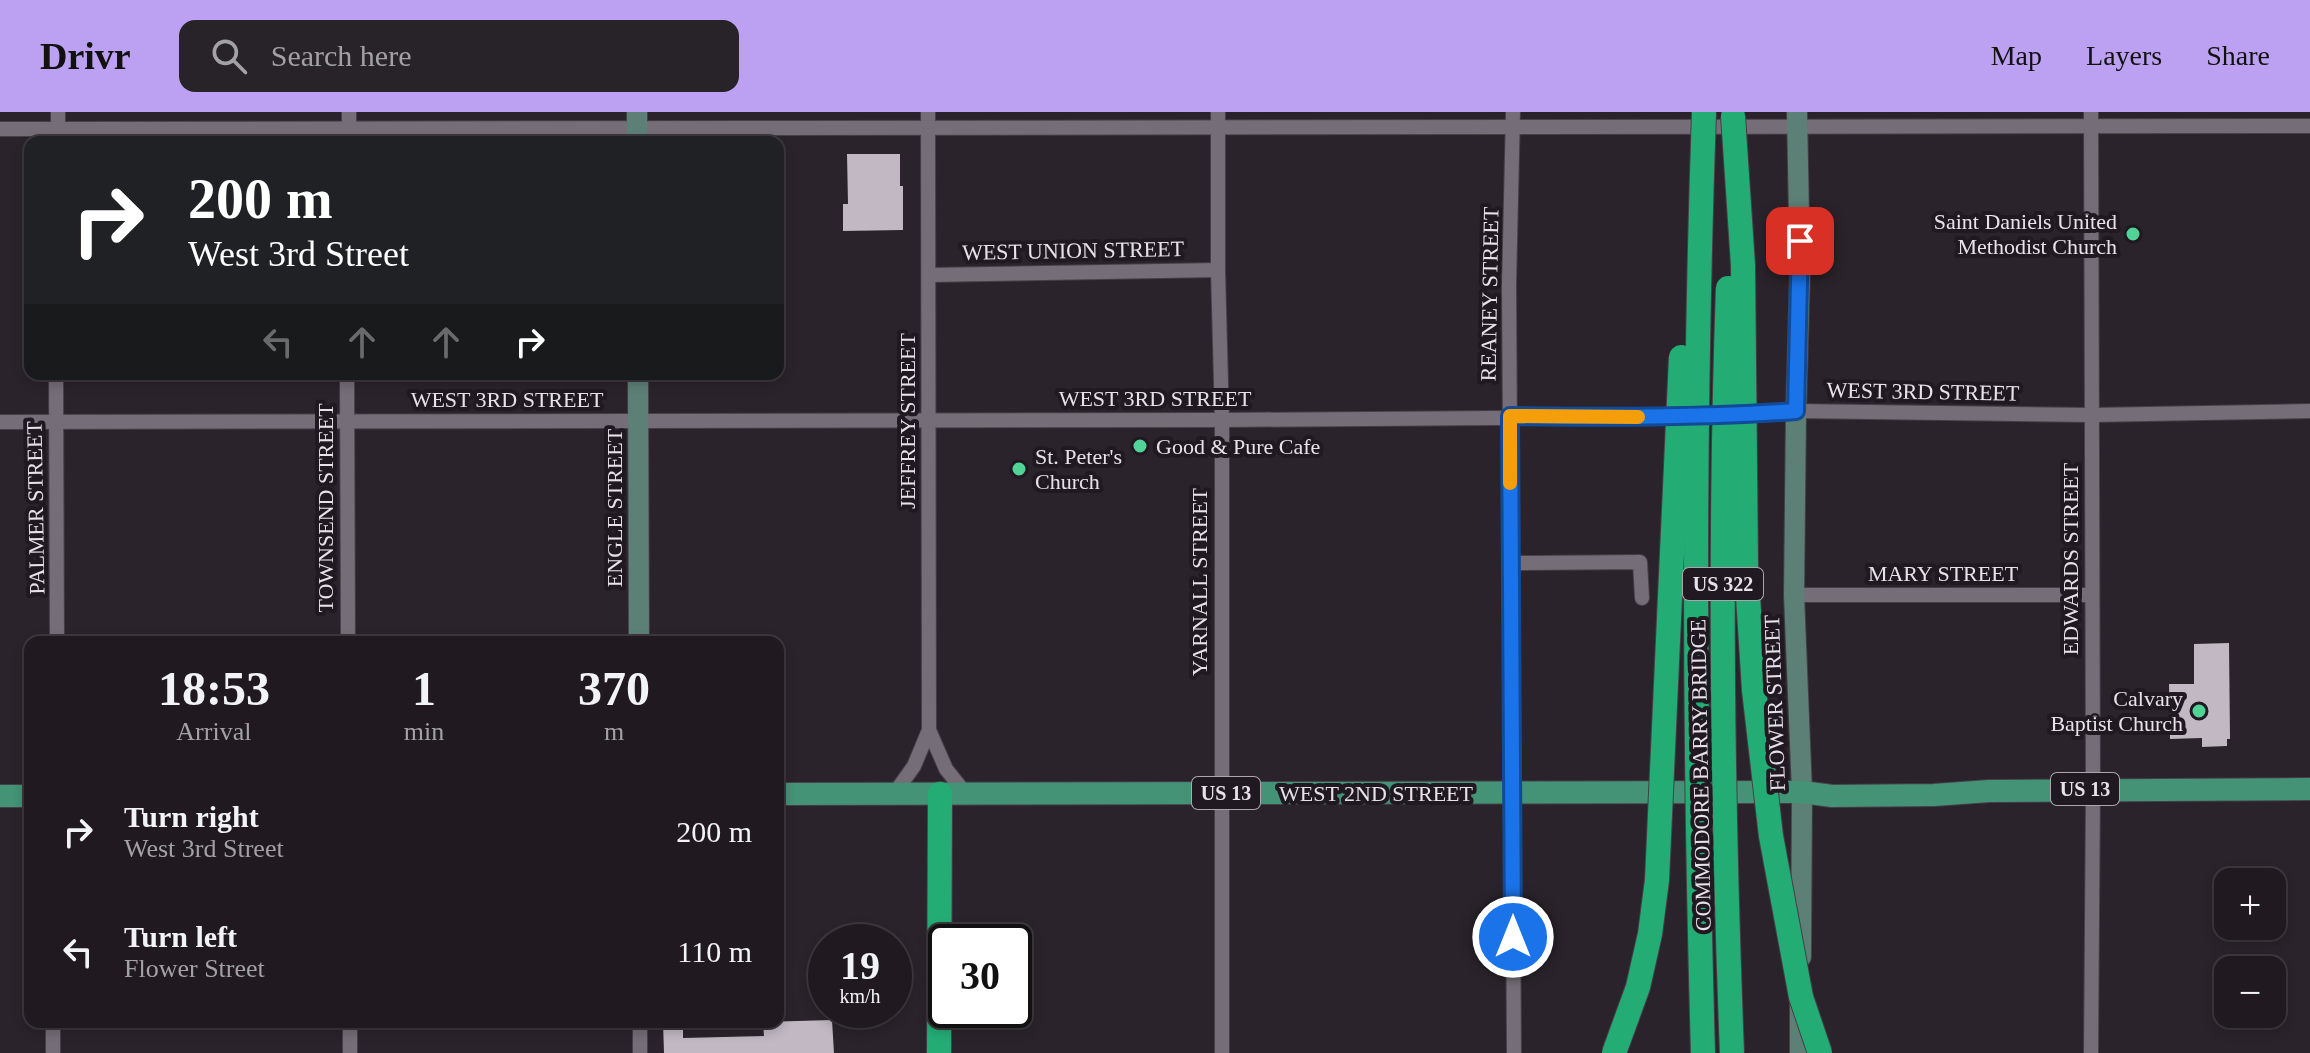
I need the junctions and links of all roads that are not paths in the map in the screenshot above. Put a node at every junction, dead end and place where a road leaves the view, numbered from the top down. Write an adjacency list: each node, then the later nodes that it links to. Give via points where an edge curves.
1 (58, 112): 15 (street)
2 (349, 112): 14 (street)
3 (928, 112): 12 (street, JEFFREY STREET)
4 (1704, 112): 16 (highway, COMMODORE BARRY BRIDGE / US 322, bridge)
5 (1734, 114): 62 (highway, COMMODORE BARRY BRIDGE / US 322, bridge, via 1723,557); 64 (highway, bridge, via 1754,690 1774,850 1801,997)
6 (1513, 119): 7 (street); 9 (street); 25 (street, REANEY STREET)
7 (1796, 119): 8 (street); 22 (street, FLOWER STREET)
8 (2091, 119): 10 (street); 24 (street, EDWARDS STREET)
9 (1218, 120): 12 (street); 17 (street, YARNALL STREET)
10 (2310, 126)
11 (637, 127): 12 (street); 14 (street)
12 (928, 128): 18 (street, JEFFREY STREET)
13 (0, 129): 15 (street)
14 (349, 135): 15 (street)
15 (58, 136)
16 (1700, 220): 60 (highway, bridge, via 1680,362 1657,880 1638,987); 61 (highway, COMMODORE BARRY BRIDGE / US 322, bridge, via 1695,607)
17 (1218, 270): 18 (street, WEST UNION STREET); 26 (street, YARNALL STREET)
18 (929, 275): 29 (street, JEFFREY STREET)
19 (56, 380): 31 (street, PALMER STREET)
20 (347, 380): 27 (street, TOWNSEND STREET)
21 (638, 380): 28 (street, ENGLE STREET)
22 (1796, 411): 24 (street, WEST 3RD STREET); 25 (street, WEST 3RD STREET); 33 (street, FLOWER STREET)
23 (2310, 411): 24 (street, WEST 3RD STREET)
24 (2091, 415): 34 (street, EDWARDS STREET)
25 (1510, 416): 26 (street, WEST 3RD STREET); 32 (street, REANEY STREET)
26 (1222, 420): 29 (street, WEST 3RD STREET); 43 (street, YARNALL STREET)
27 (348, 421): 28 (street, WEST 3RD STREET); 31 (street, WEST 3RD STREET); 37 (street, TOWNSEND STREET)
28 (638, 421): 29 (street, WEST 3RD STREET); 38 (street, ENGLE STREET)
29 (929, 421): 39 (street, JEFFREY STREET)
30 (0, 422): 31 (street, WEST 3RD STREET)
31 (56, 422): 36 (street, PALMER STREET)
32 (1511, 563): 35 (street, via 1640,562); 44 (street, REANEY STREET)
33 (1794, 595): 34 (street, MARY STREET); 42 (street, FLOWER STREET)
34 (2092, 595): 40 (street, EDWARDS STREET)
35 (1642, 598)
36 (57, 636)
37 (348, 636)
38 (639, 636)
39 (929, 730): 46 (street, via 914,766); 48 (street, via 946,769)
40 (2093, 789): 41 (main road, WEST 2ND STREET / US 13); 42 (main road, WEST 2ND STREET / US 13, via 1934,795); 65 (street, EDWARDS STREET)
41 (2310, 789)
42 (1802, 792): 44 (main road, WEST 2ND STREET / US 13); 63 (street, FLOWER STREET)
43 (1221, 793): 44 (main road, WEST 2ND STREET / US 13); 48 (main road, WEST 2ND STREET / US 13); 58 (street, YARNALL STREET)
44 (1513, 793): 59 (street, REANEY STREET)
45 (784, 794): 46 (main road, WEST 2ND STREET / US 13)
46 (894, 794): 47 (main road, WEST 2ND STREET / US 13)
47 (940, 794): 48 (main road, WEST 2ND STREET / US 13); 54 (highway)
48 (966, 794)
49 (0, 796): 50 (main road)
50 (24, 796)
51 (53, 1028): 55 (street)
52 (350, 1028): 56 (street)
53 (640, 1028): 57 (street)
54 (939, 1045)
55 (53, 1051)
56 (350, 1053)
57 (640, 1053)
58 (1222, 1053)
59 (1514, 1053)
60 (1614, 1053)
61 (1703, 1053)
62 (1732, 1053)
63 (1800, 1053)
64 (1820, 1053)
65 (2091, 1053)

